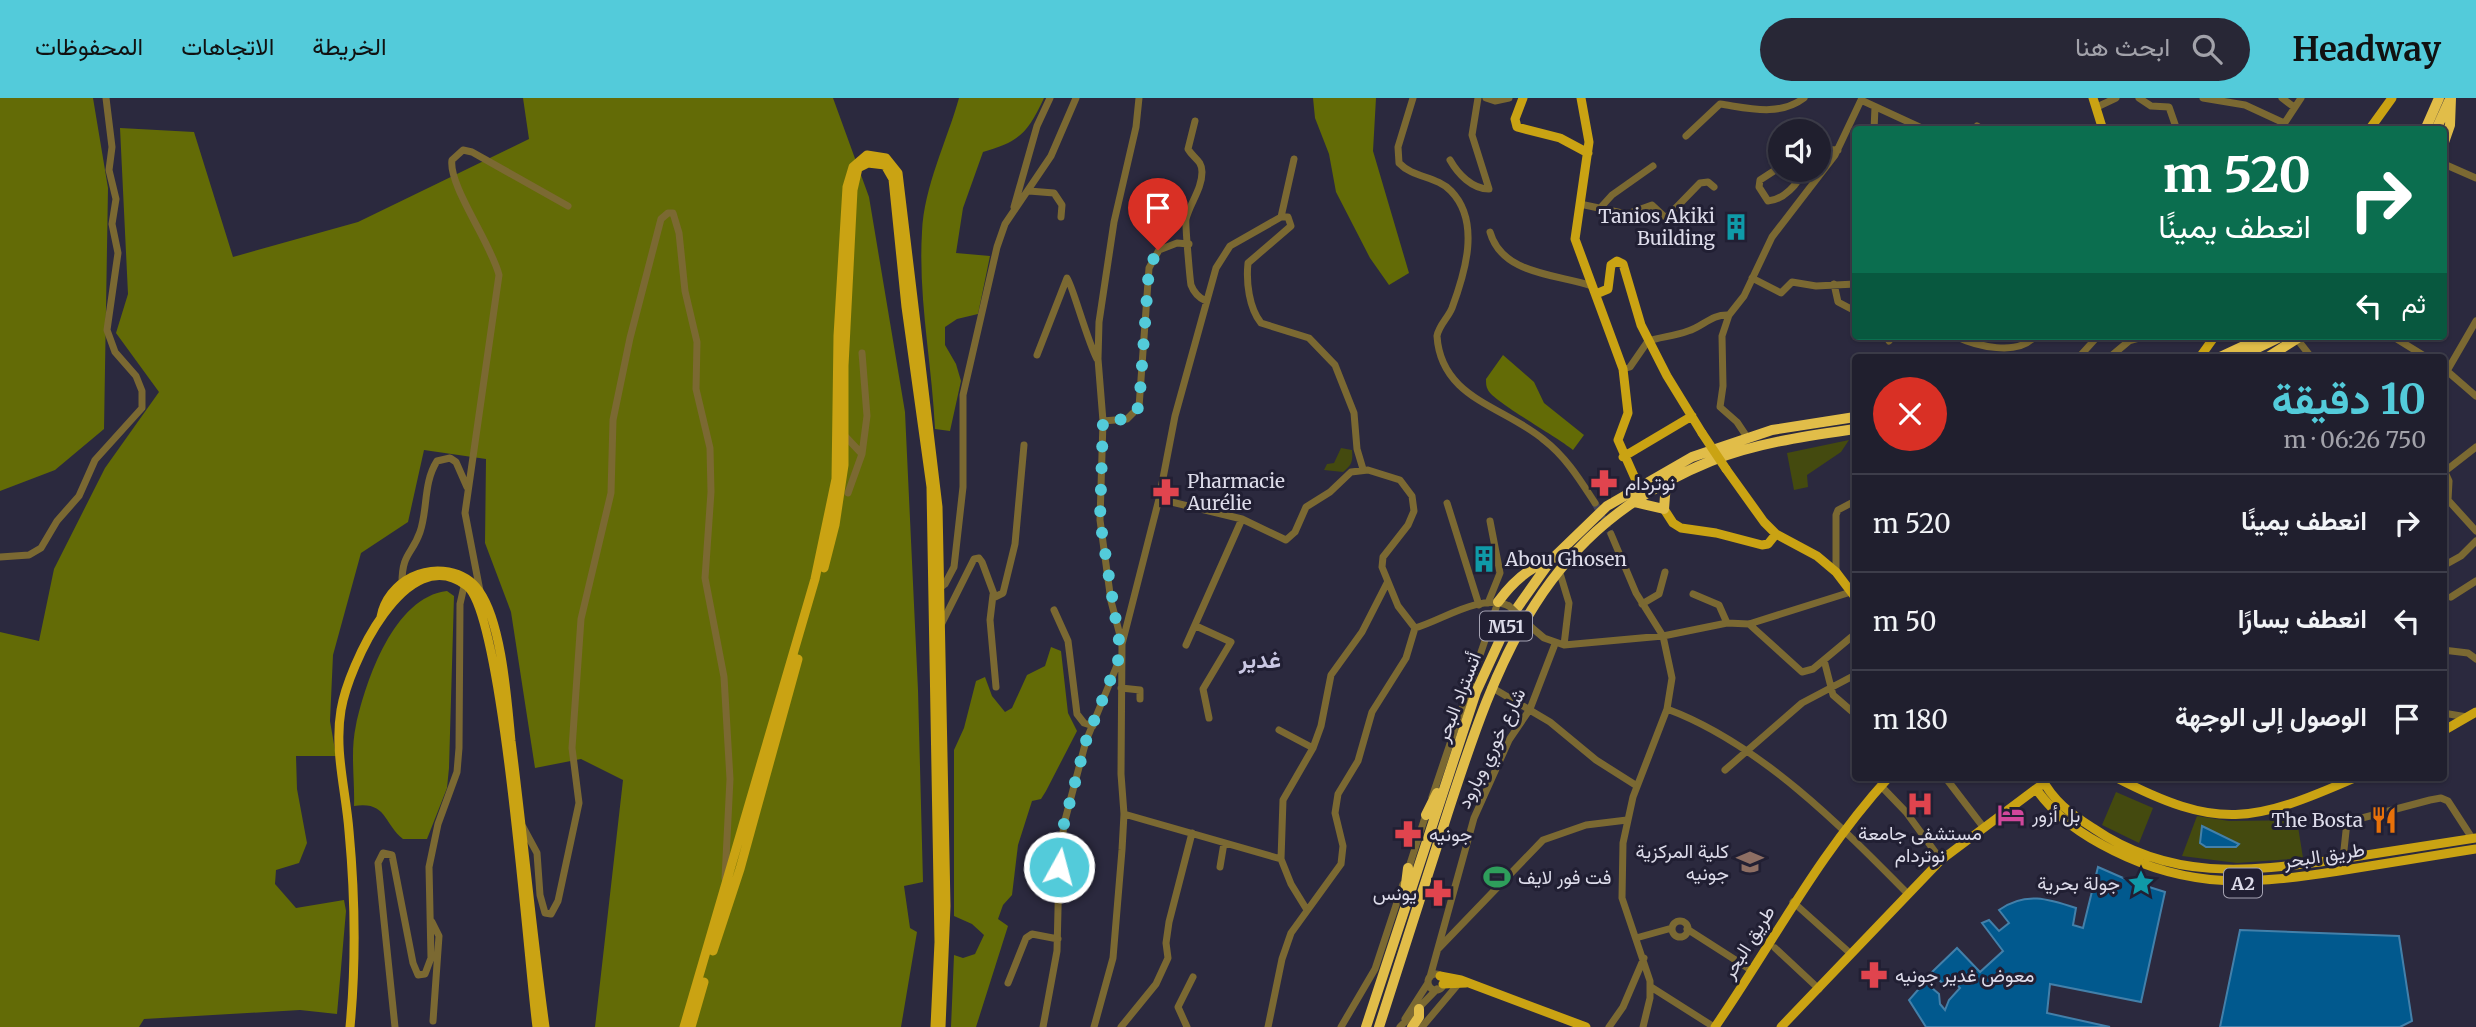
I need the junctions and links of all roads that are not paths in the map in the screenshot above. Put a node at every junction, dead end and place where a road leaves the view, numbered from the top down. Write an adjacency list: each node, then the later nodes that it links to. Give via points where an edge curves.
1 (106, 98): 115 (street, via 113,147 109,170 116,199 112,224 117,253 107,330 115,352 136,376 142,408 95,460 79,496 41,548 29,555)
2 (1050, 98): 51 (street)
3 (1076, 98): 47 (street, via 1051,156)
4 (1139, 98): 81 (street, via 1114,222)
5 (1413, 98): 106 (street, via 1398,147 1399,163 1451,190 1467,226 1463,276 1451,311 1438,331 1446,370 1462,390 1547,442 1566,460)
6 (1478, 98): 40 (street, via 1472,135 1489,190 1460,175)
7 (1486, 98): 8 (street)
8 (1509, 98)
9 (1523, 98): 37 (main road, via 1515,119 1517,127 1560,138)
10 (1581, 98): 37 (main road, via 1588,120)
11 (1804, 98): 34 (street, via 1753,111 1720,104)
12 (2116, 98): 21 (street)
13 (2139, 98): 28 (street, via 2151,106 2169,107)
14 (2203, 98): 29 (street, via 2245,105)
15 (2282, 98): 23 (street)
16 (2301, 98): 23 (street)
17 (2392, 98): 30 (main road)
18 (2440, 98): 31 (highway)
19 (2451, 98): 32 (highway); 33 (highway)
20 (1861, 99): 22 (street); 36 (street)
21 (2094, 102): 27 (main road)
22 (1875, 107): 25 (street); 26 (street)
23 (2294, 107): 29 (street)
24 (1195, 121): 55 (street, via 1188,149 1199,161 1202,174 1185,220)
25 (1874, 126)
26 (1917, 126)
27 (2102, 126)
28 (2176, 126)
29 (2282, 126)
30 (2372, 126)
31 (2427, 126)
32 (2438, 126)
33 (2447, 134)
34 (1686, 136)
35 (1831, 150): 36 (street)
36 (1838, 150): 56 (street, via 1772,237)
37 (1588, 153): 48 (main road)
38 (868, 159): 90 (main road, via 858,169 853,190); 127 (main road, via 886,158 894,170 937,479); 205 (main road, via 853,167 848,187 838,336 836,480 831,507 816,579)
39 (1294, 159): 52 (street)
40 (1450, 160)
41 (2447, 164): 44 (street)
42 (1653, 166): 50 (street)
43 (1768, 174): 45 (street, via 1759,187 1768,201)
44 (2476, 178)
45 (1795, 182)
46 (1714, 187): 50 (street, via 1700,183 1666,218 1652,205 1627,214)
47 (1029, 191): 51 (street); 53 (street, via 1054,193 1062,205)
48 (1580, 204): 50 (street); 59 (main road, via 1575,239)
49 (568, 206): 101 (street, via 472,152 463,150 452,160 457,184 499,275)
50 (1602, 206)
51 (1013, 212): 127 (street, via 997,247 966,369 959,538 950,577)
52 (1281, 217): 60 (street, via 1223,253); 97 (street, via 1288,217 1291,226 1248,264 1253,309 1261,323 1309,338 1335,365 1354,413)
53 (1061, 218)
54 (1490, 232): 59 (street, via 1497,252 1518,265)
55 (1189, 244): 60 (street, via 1190,282); 88 (street, via 1158,250 1149,268 1139,407 1127,419)
56 (1752, 278): 57 (street, via 1781,293 1792,282); 62 (street)
57 (1834, 284): 58 (street); 61 (street, via 1838,302)
58 (1852, 284)
59 (1594, 290): 72 (main road, via 1608,289 1611,265 1623,264); 83 (main road)
60 (1206, 301): 103 (street, via 1175,416)
61 (1852, 309)
62 (1729, 315): 72 (street, via 1713,316 1685,333); 91 (street, via 1722,336 1720,407)
63 (2476, 321): 82 (street)
64 (1966, 340): 65 (street, via 2007,347)
65 (2031, 340)
66 (2094, 340): 74 (street)
67 (2133, 340): 75 (street)
68 (2256, 340): 76 (highway)
69 (2274, 340): 77 (highway)
70 (2296, 340): 78 (highway)
71 (2397, 340): 79 (street)
72 (1648, 341): 83 (street, via 1630,367); 86 (main road)
73 (862, 353): 94 (street, via 867,416)
74 (2082, 354)
75 (2114, 354)
76 (2226, 354)
77 (2245, 354)
78 (2273, 354)
79 (2416, 354)
80 (1037, 355): 81 (street, via 1067,278 1088,343)
81 (1098, 359): 88 (street)
82 (2447, 366)
83 (1623, 369): 95 (main road, via 1628,409 1618,440)
84 (2447, 370): 85 (street)
85 (2474, 390)
86 (1692, 416): 95 (main road); 113 (main road, bridge)
87 (1852, 418): 91 (highway, أتستراد البحر / M51)
88 (1103, 421): 147 (street, via 1100,520)
89 (1852, 430): 99 (highway, أتستراد البحر / M51, via 1747,449)
90 (844, 435): 94 (street); 230 (main road, via 832,538)
91 (1747, 437): 100 (highway, أتستراد البحر / M51, via 1692,457)
92 (1024, 445): 130 (street, via 1015,544 1003,593 998,598)
93 (2476, 447): 96 (street)
94 (862, 454): 102 (street)
95 (1623, 457): 100 (main road)
96 (2447, 468)
97 (1363, 469): 109 (street, via 1351,472 1306,507 1289,540); 124 (street, via 1400,480 1412,496 1412,518 1383,556)
98 (2447, 477): 111 (street, via 2448,500)
99 (1666, 482): 104 (highway, أتستراد البحر / M51); 108 (highway)
100 (1639, 485): 116 (highway, أتستراد البحر / M51, via 1584,526)
101 (467, 488): 123 (street, via 456,462 450,458 437,461 420,532 403,562); 126 (street, via 466,530)
102 (848, 493)
103 (1159, 499): 109 (street); 147 (street)
104 (1634, 502): 108 (highway); 118 (highway, أتستراد البحر / M51, via 1591,536)
105 (1447, 503): 134 (street)
106 (1595, 503)
107 (1852, 503): 120 (street, via 1836,516)
108 (1664, 509): 113 (main road, via 1681,528 1762,545)
109 (1242, 519): 140 (street)
110 (1490, 521): 132 (street, via 1500,573)
111 (2476, 531)
112 (1611, 534): 133 (street)
113 (1776, 534): 120 (main road)
114 (2476, 541): 117 (street)
115 (0, 557)
116 (1551, 559): 132 (highway); 173 (highway, أتستراد البحر / M51, via 1503,631)
117 (2447, 564)
118 (1559, 570): 150 (street, via 1569,603); 157 (highway, أتستراد البحر / M51, via 1527,613)
119 (1665, 572): 133 (street, via 1659,594)
120 (1836, 572): 125 (main road)
121 (2476, 580): 131 (street)
122 (465, 581): 123 (main road, via 432,571); 126 (main road); 136 (main road, via 437,577 416,582); 185 (main road, via 478,600 485,623); 208 (street, via 460,604 457,772 431,851)
123 (402, 583): 136 (main road)
124 (1387, 583): 142 (street, via 1405,619); 171 (street, via 1362,632 1331,675)
125 (1852, 591)
126 (480, 592): 185 (main road, via 491,618 503,674)
127 (935, 592): 141 (main road); 144 (main road)
128 (1693, 594): 138 (street, via 1719,605)
129 (1852, 594): 137 (street)
130 (993, 595): 141 (street, via 982,562 974,559); 156 (street, via 990,620)
131 (2451, 597)
132 (1493, 602): 134 (street); 148 (street, bridge, via 1509,606); 183 (street)
133 (1642, 604): 145 (street)
134 (1479, 605): 142 (street)
135 (1054, 611): 168 (street, via 1068,641 1077,714)
136 (380, 617): 227 (main road, via 355,662 340,714 351,867)
137 (1760, 621): 139 (street); 143 (street)
138 (1727, 623): 139 (street); 145 (street)
139 (1749, 624): 143 (street)
140 (1196, 626): 149 (street); 167 (street, via 1231,642 1203,689)
141 (939, 628): 144 (street); 232 (main road, via 946,905)
142 (1415, 628): 206 (street, via 1406,658 1372,712 1358,761 1338,794 1335,813 1343,846 1341,864)
143 (1759, 632): 154 (street, via 1802,672)
144 (932, 636): 231 (main road, via 939,942)
145 (1663, 636): 150 (street); 162 (street, via 1672,678)
146 (1852, 637): 154 (street)
147 (1122, 644): 152 (street)
148 (1555, 644): 150 (street); 161 (street, شارع خوري وبارود)
149 (1186, 645)
150 (1564, 645)
151 (2447, 650): 153 (street, via 2468,653)
152 (1121, 656): 159 (street); 168 (street)
153 (2476, 659)
154 (1825, 660): 158 (street)
155 (1852, 676): 158 (street)
156 (996, 687)
157 (1490, 687): 161 (street); 240 (highway, أتستراد البحر / M51)
158 (1829, 687): 163 (street, via 1835,700); 172 (street, via 1791,711)
159 (1121, 688): 160 (street, via 1141,690); 182 (street)
160 (1140, 699)
161 (1530, 709): 180 (street); 212 (street, شارع خوري وبارود, via 1509,740 1474,818)
162 (1667, 709): 172 (street); 180 (street)
163 (1852, 711)
164 (2476, 712): 166 (main road)
165 (2447, 714): 166 (street)
166 (2467, 717): 169 (main road)
167 (1209, 718)
168 (1093, 726): 210 (street, via 1064,824)
169 (2447, 729)
170 (1279, 730): 171 (street)
171 (1313, 748): 194 (street, via 1283,800)
172 (1747, 752): 174 (street); 187 (street)
173 (1451, 765): 183 (highway); 207 (highway, أتستراد البحر / M51)
174 (1725, 770)
175 (1885, 781): 181 (main road, طريق البحر)
176 (1948, 781): 186 (street)
177 (2123, 781): 178 (main road, via 2159,800 2229,817 2302,801)
178 (2348, 781)
179 (2040, 783): 186 (main road); 199 (main road, طريق البحر / A2, via 2058,803 2099,832); 202 (main road, طريق البحر / A2, via 2054,813 2083,835 2128,858)
180 (1637, 786): 184 (street)
181 (1881, 786): 187 (main road, طريق البحر); 197 (street)
182 (1125, 814): 188 (street); 234 (street, via 1113,958)
183 (1426, 815): 201 (street)
184 (1627, 820): 209 (street, via 1621,886); 212 (street, via 1550,836 1531,850)
185 (518, 822): 205 (street, via 537,853 541,903 545,913 551,914 578,815 572,748 581,619 611,493 614,420 661,219 673,214 697,342 696,389 710,448 705,578 722,653 730,779); 225 (main road)
186 (1984, 828): 197 (main road)
187 (1844, 829): 203 (street); 204 (main road, طريق البحر)
188 (1192, 833): 190 (street); 235 (street, via 1169,922 1168,958 1156,984)
189 (2474, 838): 191 (main road, طريق البحر / A2); 195 (street, via 2441,798 2347,822)
190 (1224, 843): 194 (street); 200 (street)
191 (2414, 848): 193 (main road, طريق البحر / A2); 196 (main road)
192 (2476, 849): 196 (main road, طريق البحر / A2)
193 (2390, 852): 195 (main road, طريق البحر / A2); 198 (main road)
194 (1281, 859): 206 (street)
195 (2343, 859): 199 (main road, طريق البحر / A2, via 2236,872)
196 (2416, 859): 198 (main road, طريق البحر / A2)
197 (1941, 860): 203 (main road)
198 (2392, 863): 202 (main road, طريق البحر / A2, via 2246,883)
199 (2182, 865): 202 (main road)
200 (1220, 867)
201 (1408, 868): 207 (highway); 238 (street, via 1375,969)
202 (2180, 876)
203 (1908, 894): 213 (main road)
204 (1793, 902): 213 (street); 215 (main road, طريق البحر)
205 (721, 906): 229 (main road)
206 (1307, 910): 237 (street, via 1286,946)
207 (1402, 916): 239 (highway, أتستراد البحر / M51)
208 (431, 921): 224 (street, via 439,936); 228 (street, via 431,958 421,976 415,970 399,903 395,862 392,855 383,853 378,870)
209 (1636, 938): 214 (street); 215 (street, via 1681,922)
210 (1058, 939): 218 (street, via 1032,934 1026,938); 233 (street)
211 (1774, 948): 221 (street)
212 (1438, 949): 217 (street, شارع خوري وبارود, via 1433,964)
213 (1851, 954): 221 (main road)
214 (1644, 958): 220 (street); 243 (street)
215 (1751, 970): 245 (main road, طريق البحر)
216 (1193, 977): 236 (street, via 1178,1007)
217 (1437, 981): 219 (main road); 222 (street); 223 (street); 226 (street)
218 (1007, 983)
219 (1462, 983): 222 (street); 242 (main road)
220 (1651, 987): 244 (street); 245 (street)
221 (1819, 989): 246 (main road)
222 (1447, 997): 241 (street)
223 (1419, 1009): 226 (highway, via 1419,1017)
224 (433, 1021)
225 (538, 1026)
226 (1405, 1026)
227 (350, 1027)
228 (395, 1027)
229 (684, 1027)
230 (691, 1027)
231 (935, 1027)
232 (942, 1027)
233 (1044, 1027)
234 (1094, 1027)
235 (1121, 1027)
236 (1187, 1027)
237 (1268, 1027)
238 (1341, 1027)
239 (1366, 1027)
240 (1379, 1027)
241 (1422, 1027)
242 (1586, 1027)
243 (1609, 1027)
244 (1643, 1027)
245 (1714, 1027)
246 (1781, 1027)

